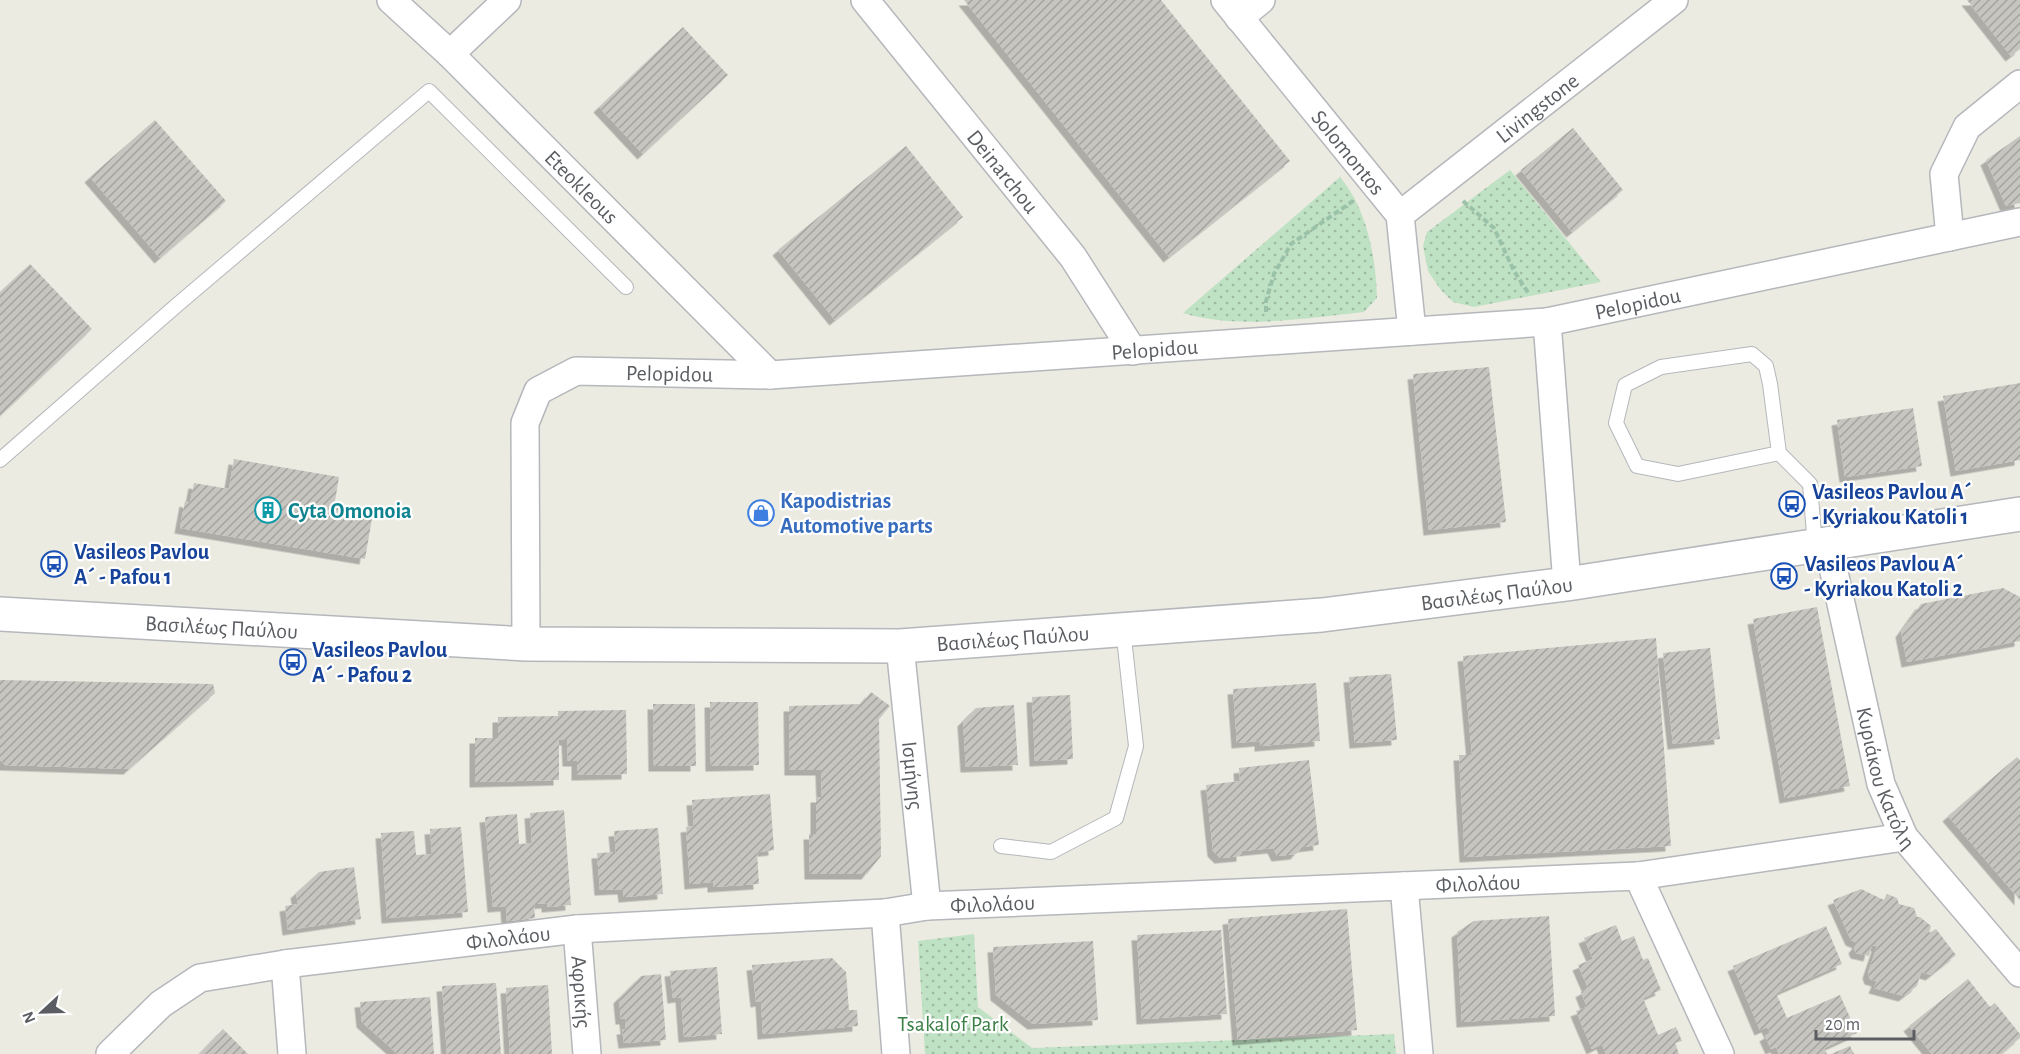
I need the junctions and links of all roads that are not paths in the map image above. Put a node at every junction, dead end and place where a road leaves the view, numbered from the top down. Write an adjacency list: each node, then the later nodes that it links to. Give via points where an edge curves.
1 (391, 0): 7 (street, Eteokleous)
2 (507, 0): 7 (street)
3 (865, 0): 15 (street, Deinarchou, via 1073,257)
4 (1261, 0): 6 (street)
5 (1674, 0): 9 (street, Livingstone)
6 (1232, 9): 9 (street, Solomontos)
7 (450, 54): 16 (street, Eteokleous)
8 (2020, 84): 11 (street, via 1967,127 1944,174)
9 (1400, 215): 14 (street, Solomontos)
10 (2020, 222): 11 (street, Pelopidou)
11 (1950, 237): 13 (street, Pelopidou)
12 (626, 287): 18 (lane, via 429,91)
13 (1547, 322): 14 (street, Pelopidou); 21 (street)
14 (1412, 331): 15 (street, Pelopidou)
15 (1133, 351): 16 (street, Pelopidou)
16 (770, 375): 24 (street, Pelopidou, via 576,371 538,391 525,423)
17 (1779, 453): 17 (lane, via 1678,474 1637,466 1616,423 1626,385 1661,367 1752,354 1766,366); 20 (lane, via 1810,484)
18 (0, 460)
19 (2020, 514): 20 (street, Βασιλέως Παύλου)
20 (1821, 546): 21 (street, Βασιλέως Παύλου); 26 (street, Κυριάκου Κατόλη, via 1881,784)
21 (1567, 584): 23 (street, Βασιλέως Παύλου, via 1322,615)
22 (0, 614): 24 (street, Βασιλέως Παύλου)
23 (1123, 629): 25 (street, Βασιλέως Παύλου); 27 (lane, via 1136,746 1116,818 1051,852)
24 (526, 644): 25 (street, Βασιλέως Παύλου)
25 (900, 646): 30 (street, Ισμήνης)
26 (1904, 837): 28 (street, Φιλολάου); 34 (street, Κυριάκου Κατόλη)
27 (1001, 846)
28 (1638, 876): 29 (street, Φιλολάου); 40 (street)
29 (1404, 886): 30 (street, Φιλολάου); 39 (street)
30 (927, 906): 31 (street, Φιλολάου)
31 (885, 913): 32 (street, Φιλολάου); 38 (street)
32 (577, 929): 33 (street, Φιλολάου); 37 (street, Αφρικής)
33 (285, 964): 35 (street, Φιλολάου, via 201,978 160,1004); 36 (street)
34 (2020, 973)
35 (110, 1054)
36 (292, 1054)
37 (587, 1054)
38 (896, 1054)
39 (1419, 1054)
40 (1720, 1054)

